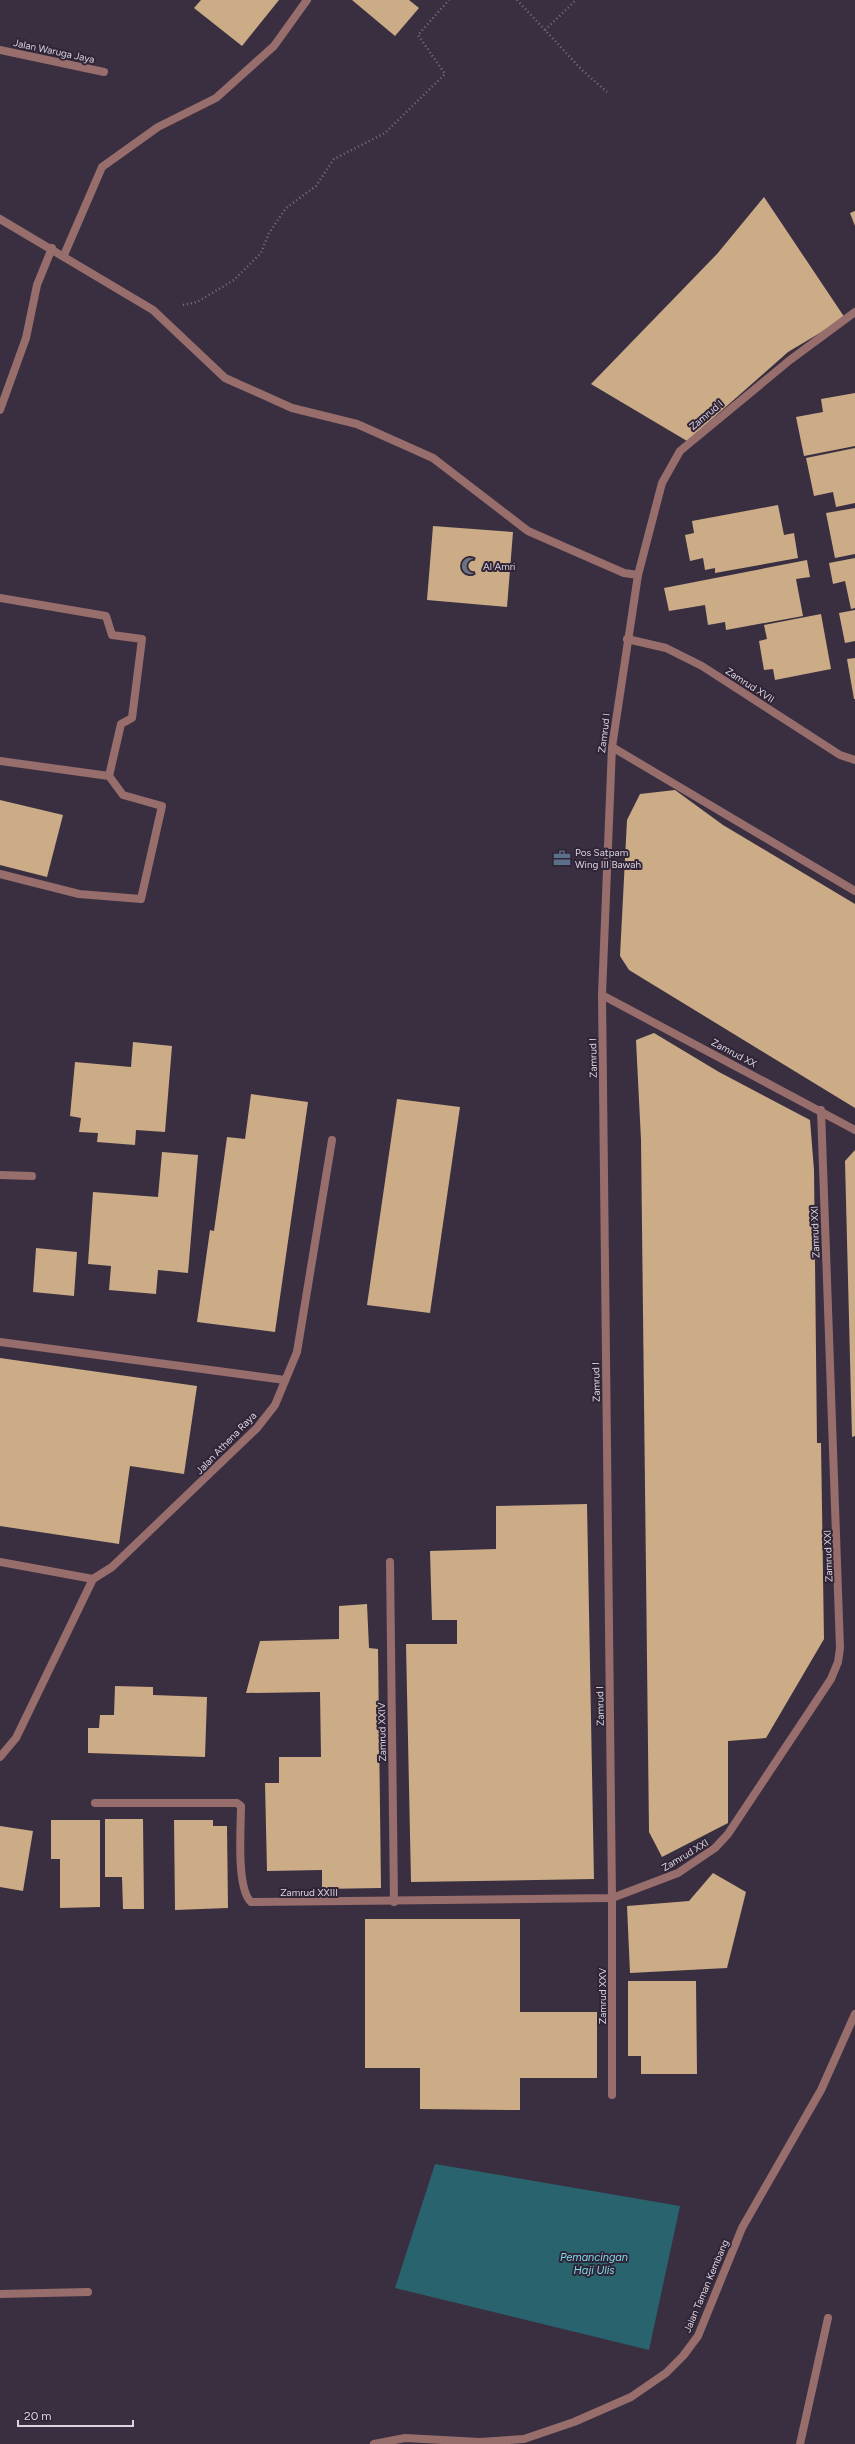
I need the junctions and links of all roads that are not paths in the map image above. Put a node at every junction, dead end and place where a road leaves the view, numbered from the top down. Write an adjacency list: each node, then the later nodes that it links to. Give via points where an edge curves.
1 (306, 0): 6 (street, via 274,46 216,98 158,127 102,167)
2 (0, 50): 3 (street, Jalan Waruga Jaya)
3 (104, 72)
4 (0, 219): 5 (street)
5 (52, 248): 6 (street); 9 (street, via 37,286 26,338)
6 (64, 256): 11 (street, via 153,310 225,378 292,408 357,424 433,458 528,531 624,573)
7 (855, 312): 11 (street, Zamrud I, via 790,360 680,451 662,483)
8 (0, 381): 9 (street)
9 (9, 384): 10 (street)
10 (0, 410)
11 (638, 575): 13 (street, Zamrud I)
12 (0, 598): 17 (street, via 106,616 112,635 142,639 132,718 121,724)
13 (627, 639): 14 (street, Zamrud I); 15 (street, Zamrud XVII, via 666,648 702,666 840,755)
14 (612, 746): 19 (street); 20 (street, Zamrud I)
15 (855, 760)
16 (0, 761): 17 (street)
17 (109, 776): 18 (street, via 123,795 162,806 141,899 79,894)
18 (0, 874)
19 (855, 891)
20 (602, 995): 21 (street, Zamrud XX); 33 (street, Zamrud I)
21 (821, 1110): 22 (street, Zamrud XX); 33 (street, Zamrud XXI, via 841,1633 838,1662 831,1679 728,1834 715,1848 678,1873)
22 (855, 1130)
23 (332, 1140): 27 (street, Jalan Athena Raya, via 297,1352)
24 (0, 1175): 25 (street)
25 (32, 1176)
26 (0, 1342): 27 (street)
27 (285, 1380): 30 (street, Jalan Athena Raya, via 275,1405 257,1428 112,1567)
28 (0, 1562): 30 (street)
29 (390, 1562): 34 (street, Zamrud XXIV)
30 (93, 1579): 31 (street, via 16,1738)
31 (0, 1757)
32 (95, 1803): 34 (street, Zamrud XXIII, via 234,1802 241,1806 241,1866 246,1896 251,1902)
33 (612, 1898): 34 (street, Zamrud XXIII); 36 (street, Zamrud XXV)
34 (394, 1902)
35 (855, 2014): 40 (street, Jalan Taman Kembang, via 821,2090 742,2228 698,2336 666,2373 631,2397 574,2422 524,2439 480,2442 405,2438)
36 (612, 2095)
37 (88, 2292): 38 (street)
38 (0, 2294)
39 (828, 2318): 41 (street)
40 (374, 2444)
41 (800, 2444)

